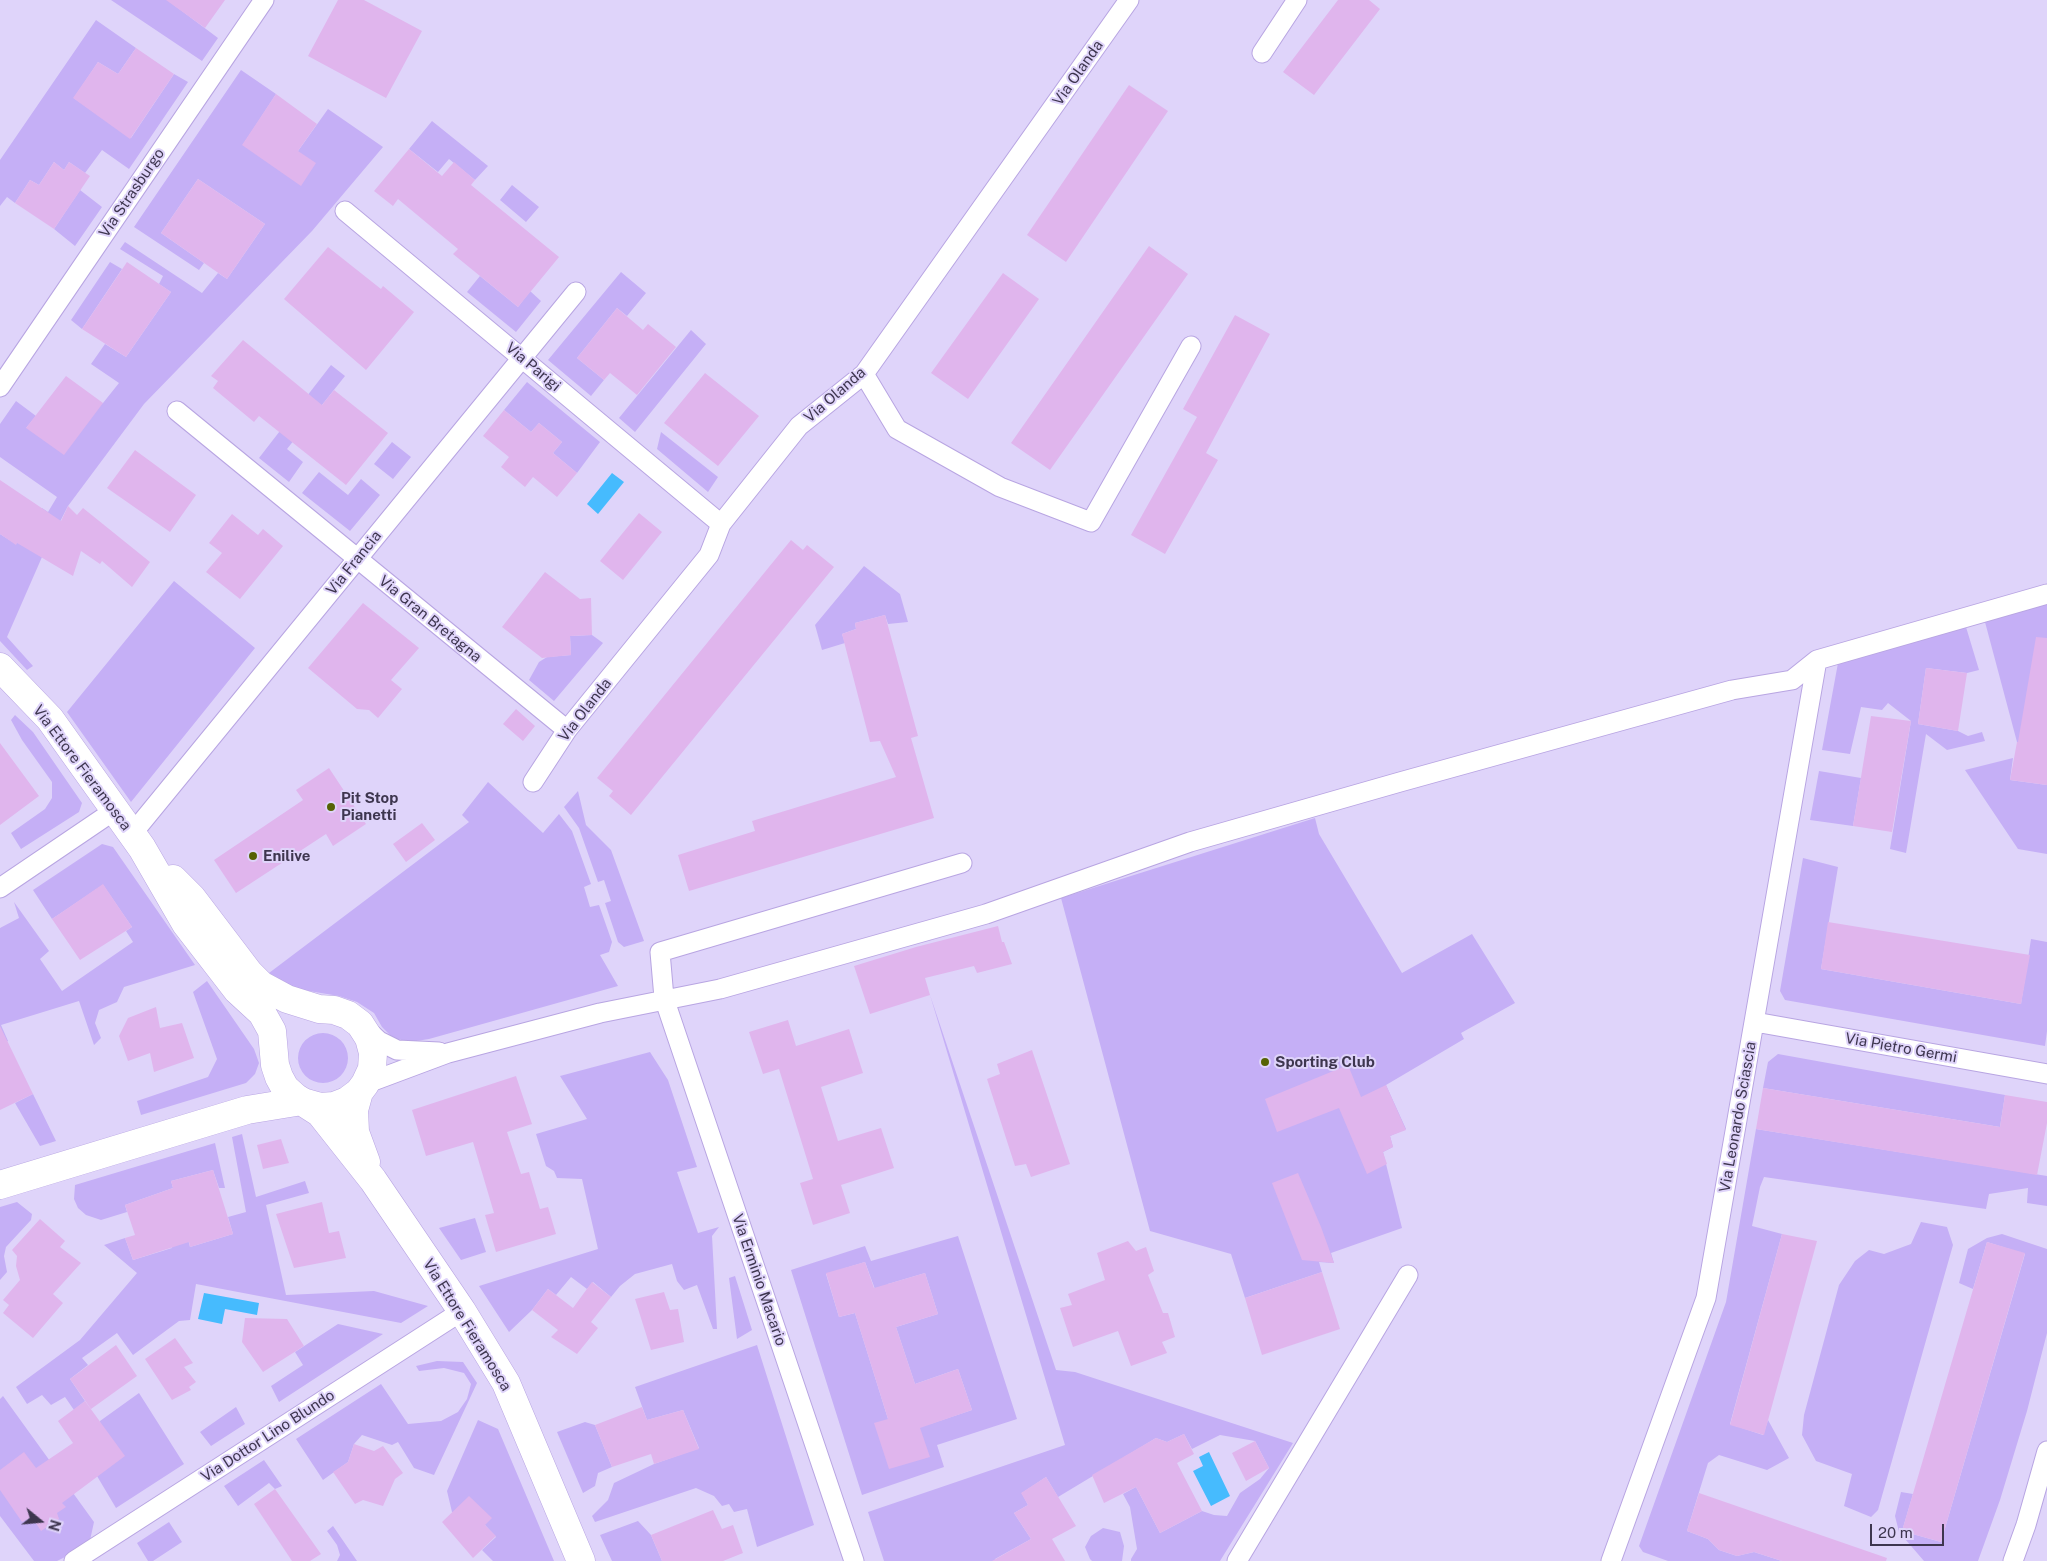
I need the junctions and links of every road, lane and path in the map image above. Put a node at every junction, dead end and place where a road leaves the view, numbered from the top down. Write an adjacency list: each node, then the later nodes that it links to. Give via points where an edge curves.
1 (264, 0): 10 (street, Via Strasburgo)
2 (1129, 0): 9 (street, Via Olanda)
3 (1297, 0): 4 (street)
4 (1262, 53)
5 (344, 211): 8 (street, Via Parigi)
6 (576, 292): 8 (street, Via Francia)
7 (1191, 346): 9 (street, via 1092,522 1000,487 897,430)
8 (522, 357): 12 (street, Via Parigi); 13 (street, Via Francia)
9 (864, 374): 12 (street, Via Olanda, via 798,426)
10 (0, 387)
11 (178, 411): 13 (street, Via Gran Bretagna)
12 (721, 524): 17 (street, Via Olanda, via 709,555)
13 (357, 559): 17 (street, Via Gran Bretagna); 20 (street, Via Francia)
14 (2047, 594): 15 (street)
15 (1817, 660): 23 (street, via 1792,680 1732,690 1381,788 1190,842 986,914 720,989); 25 (street, Via Leonardo Sciascia)
16 (0, 667): 19 (main road, Via Ettore Fieramosca, via 50,719)
17 (567, 730): 18 (street, Via Olanda)
18 (533, 782)
19 (115, 810): 20 (main road, Via Ettore Fieramosca); 22 (street)
20 (137, 841): 24 (main road, via 192,898 249,973 286,999); 28 (main road, via 186,924 237,990 262,1013 272,1031)
21 (962, 863): 23 (street, Via Erminio Macario, via 660,952)
22 (0, 888)
23 (664, 998): 27 (street); 40 (street, Via Erminio Macario)
24 (319, 1009): 26 (main road, via 348,1015); 28 (main road, via 305,1012 284,1030)
25 (1755, 1022): 29 (street, Via Pietro Germi); 42 (street, Via Leonardo Sciascia, via 1706,1298)
26 (360, 1024): 27 (street, via 379,1041 397,1050); 30 (main road, via 369,1038 372,1053 372,1069)
27 (448, 1053): 30 (street)
28 (275, 1060): 31 (main road, via 286,1088); 32 (main road, via 274,1077)
29 (2047, 1074)
30 (362, 1088): 31 (main road, via 347,1101 334,1106 320,1107); 33 (main road, via 354,1110 355,1132)
31 (304, 1102): 32 (main road); 33 (main road, via 320,1113)
32 (247, 1110): 34 (main road)
33 (373, 1180): 36 (main road, Via Ettore Fieramosca)
34 (0, 1186)
35 (1408, 1275): 41 (street)
36 (462, 1311): 38 (street, Via Dottor Lino Blundo); 39 (main road, Via Ettore Fieramosca, via 506,1383)
37 (2047, 1451): 43 (street)
38 (74, 1561)
39 (581, 1561)
40 (854, 1561)
41 (1236, 1561)
42 (1611, 1561)
43 (2013, 1561)

